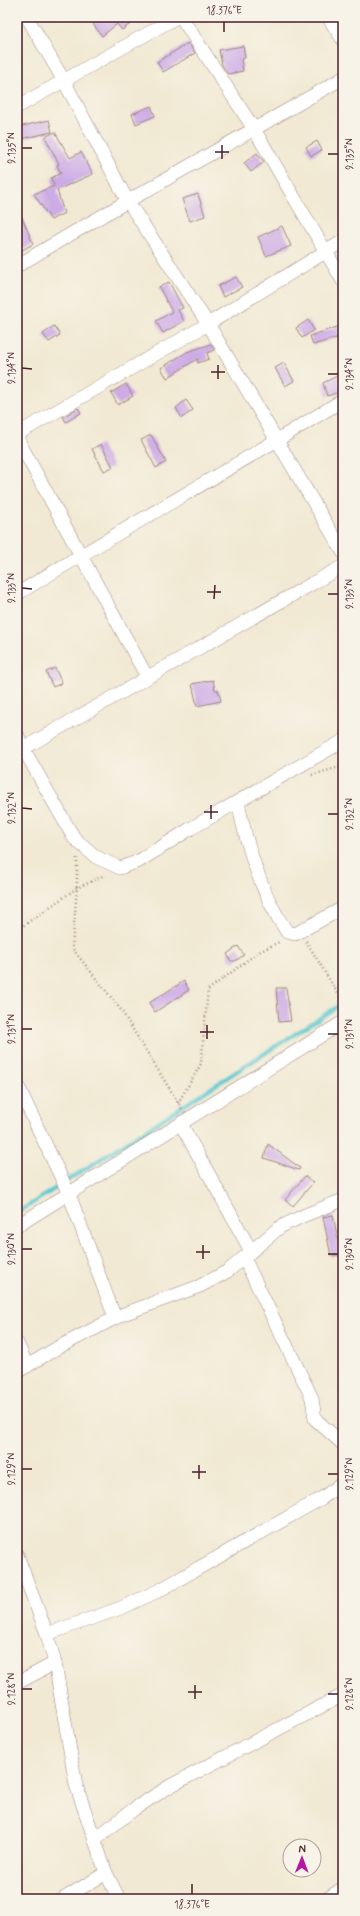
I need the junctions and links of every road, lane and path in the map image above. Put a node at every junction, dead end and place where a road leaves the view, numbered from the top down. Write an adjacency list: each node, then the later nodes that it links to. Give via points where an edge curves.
1 (27, 17): 7 (street)
2 (177, 17): 7 (street)
3 (181, 17): 9 (street)
4 (328, 17): 5 (street)
5 (343, 40)
6 (343, 78): 9 (street)
7 (64, 81): 8 (street); 10 (street)
8 (17, 107)
9 (254, 130): 10 (street); 12 (street)
10 (127, 200): 13 (street); 15 (street)
11 (343, 241): 12 (street)
12 (326, 252): 14 (street); 15 (street)
13 (17, 266)
14 (343, 281)
15 (208, 324): 17 (street); 19 (street)
16 (343, 400): 19 (street)
17 (17, 434)
18 (17, 438): 21 (street)
19 (278, 441): 20 (street); 21 (street)
20 (343, 552)
21 (82, 554): 23 (street); 24 (street)
22 (343, 566): 24 (street)
23 (17, 594)
24 (147, 677): 27 (street)
25 (17, 734): 27 (street)
26 (343, 741): 30 (street)
27 (20, 750): 31 (street)
28 (343, 762): 29 (path)
29 (340, 766)
30 (238, 802): 32 (street, via 139,861); 36 (street, via 249,849 259,876 287,932)
31 (74, 838): 32 (street, via 96,857); 33 (path, via 78,864)
32 (120, 868): 33 (path)
33 (77, 888): 35 (path); 36 (path, via 72,948 121,1010 178,1103 201,1064 208,990 257,953)
34 (343, 908): 36 (street)
35 (17, 930)
36 (298, 933): 37 (path)
37 (342, 1001)
38 (343, 1022): 40 (street)
39 (17, 1084): 41 (street)
40 (181, 1124): 41 (street); 44 (street)
41 (70, 1194): 43 (street); 45 (street)
42 (343, 1200): 44 (street, via 280,1227)
43 (17, 1226)
44 (247, 1254): 45 (street, via 228,1271 200,1286); 48 (street, via 312,1398 315,1419)
45 (115, 1318): 47 (street)
46 (17, 1343): 47 (street)
47 (22, 1369)
48 (343, 1444)
49 (343, 1483): 51 (street, via 322,1498 160,1590 121,1608)
50 (17, 1555): 51 (street)
51 (46, 1634): 52 (street)
52 (55, 1663): 53 (street); 55 (street, via 76,1785)
53 (17, 1683)
54 (343, 1695): 55 (street, via 170,1786)
55 (95, 1839): 56 (street)
56 (106, 1873): 58 (street); 59 (street)
57 (343, 1888): 60 (street)
58 (63, 1899)
59 (119, 1899)
60 (327, 1899)

